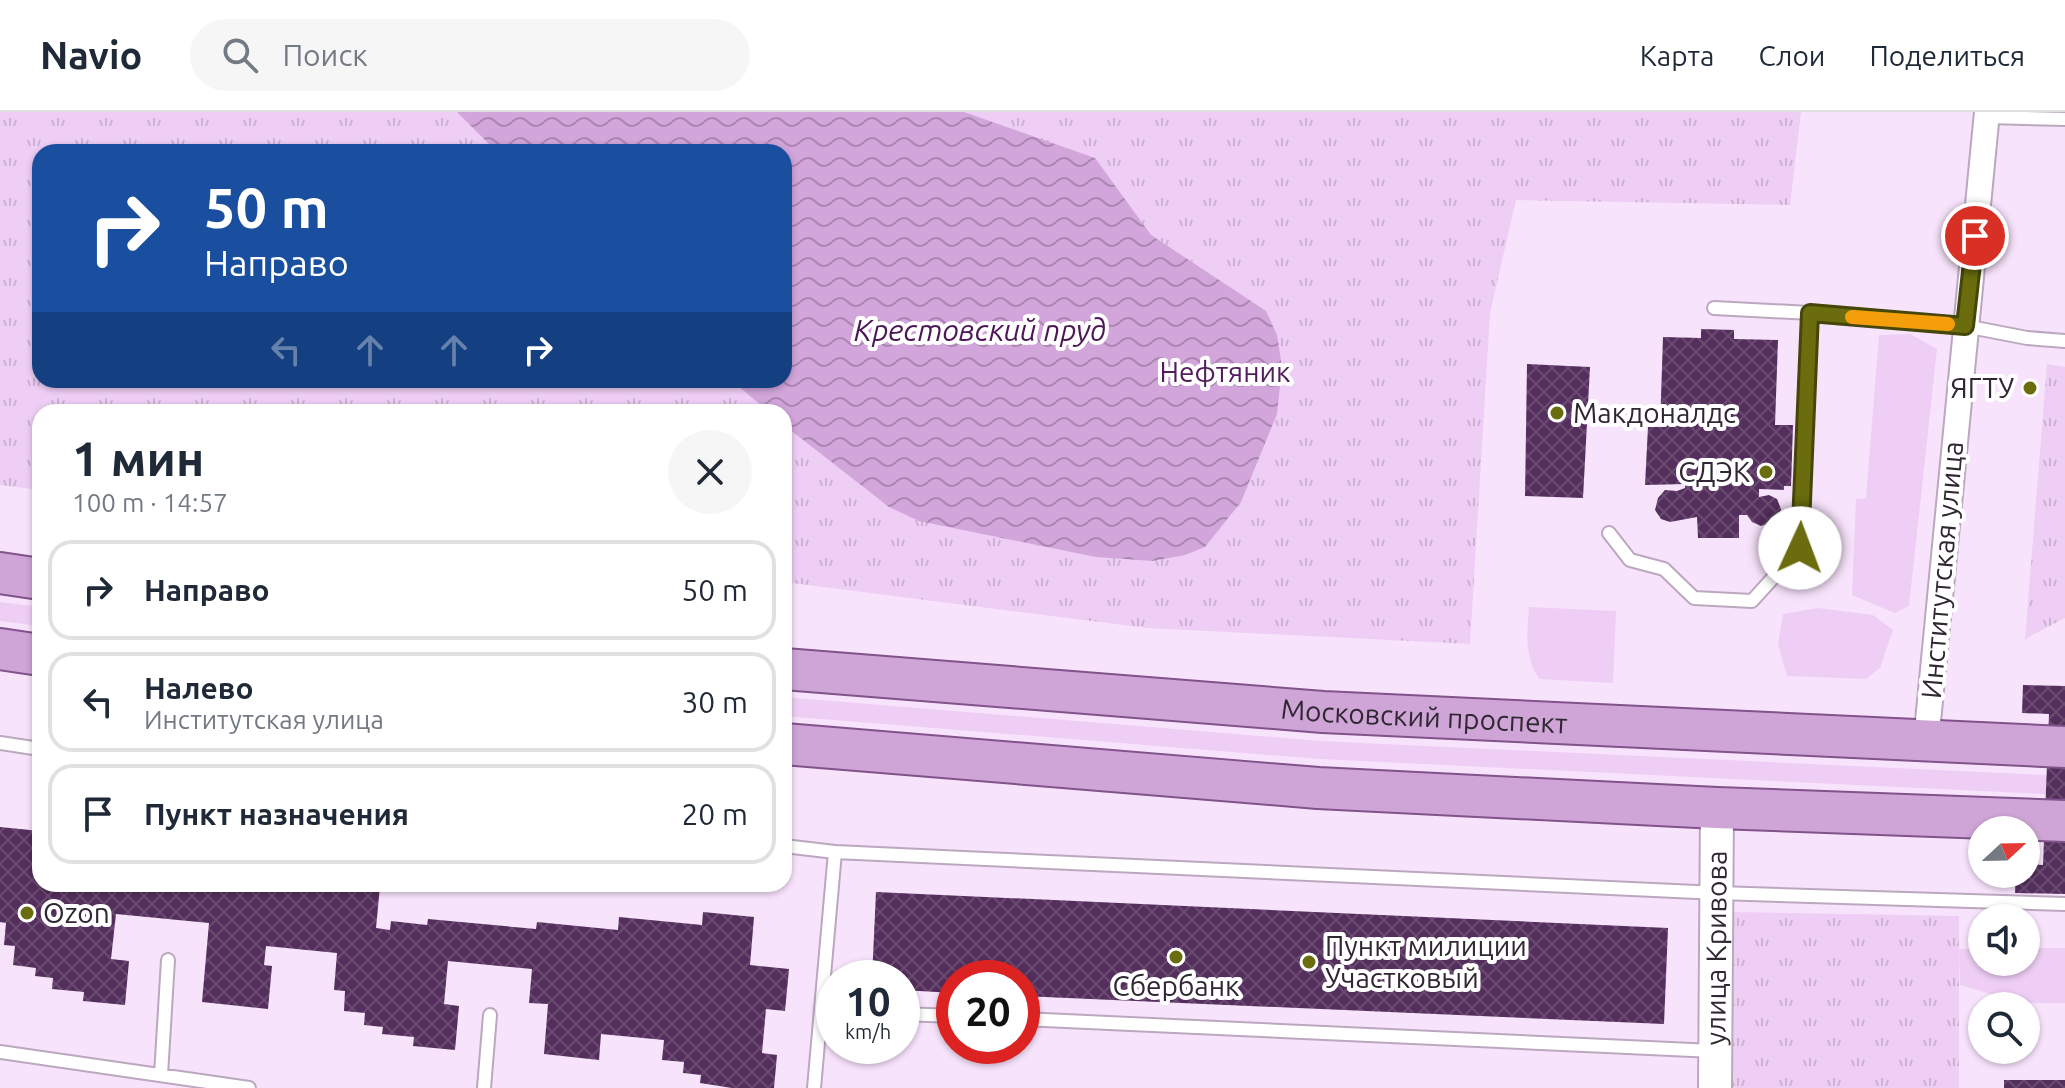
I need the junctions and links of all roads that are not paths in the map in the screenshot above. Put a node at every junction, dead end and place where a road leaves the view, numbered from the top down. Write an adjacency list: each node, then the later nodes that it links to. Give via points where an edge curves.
1 (1987, 114): 2 (lane); 5 (street, Институтская улица)
2 (2065, 119)
3 (1714, 308): 4 (lane)
4 (1810, 313): 5 (lane); 7 (lane, via 1800,548 1762,591 1752,601 1694,598 1664,569 1630,560)
5 (1965, 326): 6 (lane); 13 (street, Институтская улица)
6 (2065, 341)
7 (1609, 533)
8 (0, 573): 9 (main road)
9 (32, 578)
10 (0, 649): 11 (main road)
11 (32, 654)
12 (792, 670): 13 (main road, Московский проспект, via 1337,713)
13 (1926, 742): 16 (main road, Московский проспект)
14 (0, 743): 17 (lane)
15 (792, 745): 18 (main road, via 1318,788)
16 (2065, 747)
17 (32, 748)
18 (1717, 808): 19 (main road); 22 (street, улица Кривова)
19 (2065, 821)
20 (792, 847): 21 (lane)
21 (835, 852): 22 (lane); 32 (lane)
22 (1718, 893): 23 (lane); 27 (street, улица Кривова)
23 (2065, 904)
24 (168, 960): 29 (lane)
25 (490, 1015): 31 (lane)
26 (1040, 1020): 27 (lane)
27 (1716, 1051): 33 (street, улица Кривова)
28 (0, 1052): 29 (lane)
29 (161, 1075): 30 (lane)
30 (249, 1088)
31 (484, 1088)
32 (814, 1088)
33 (1715, 1088)

